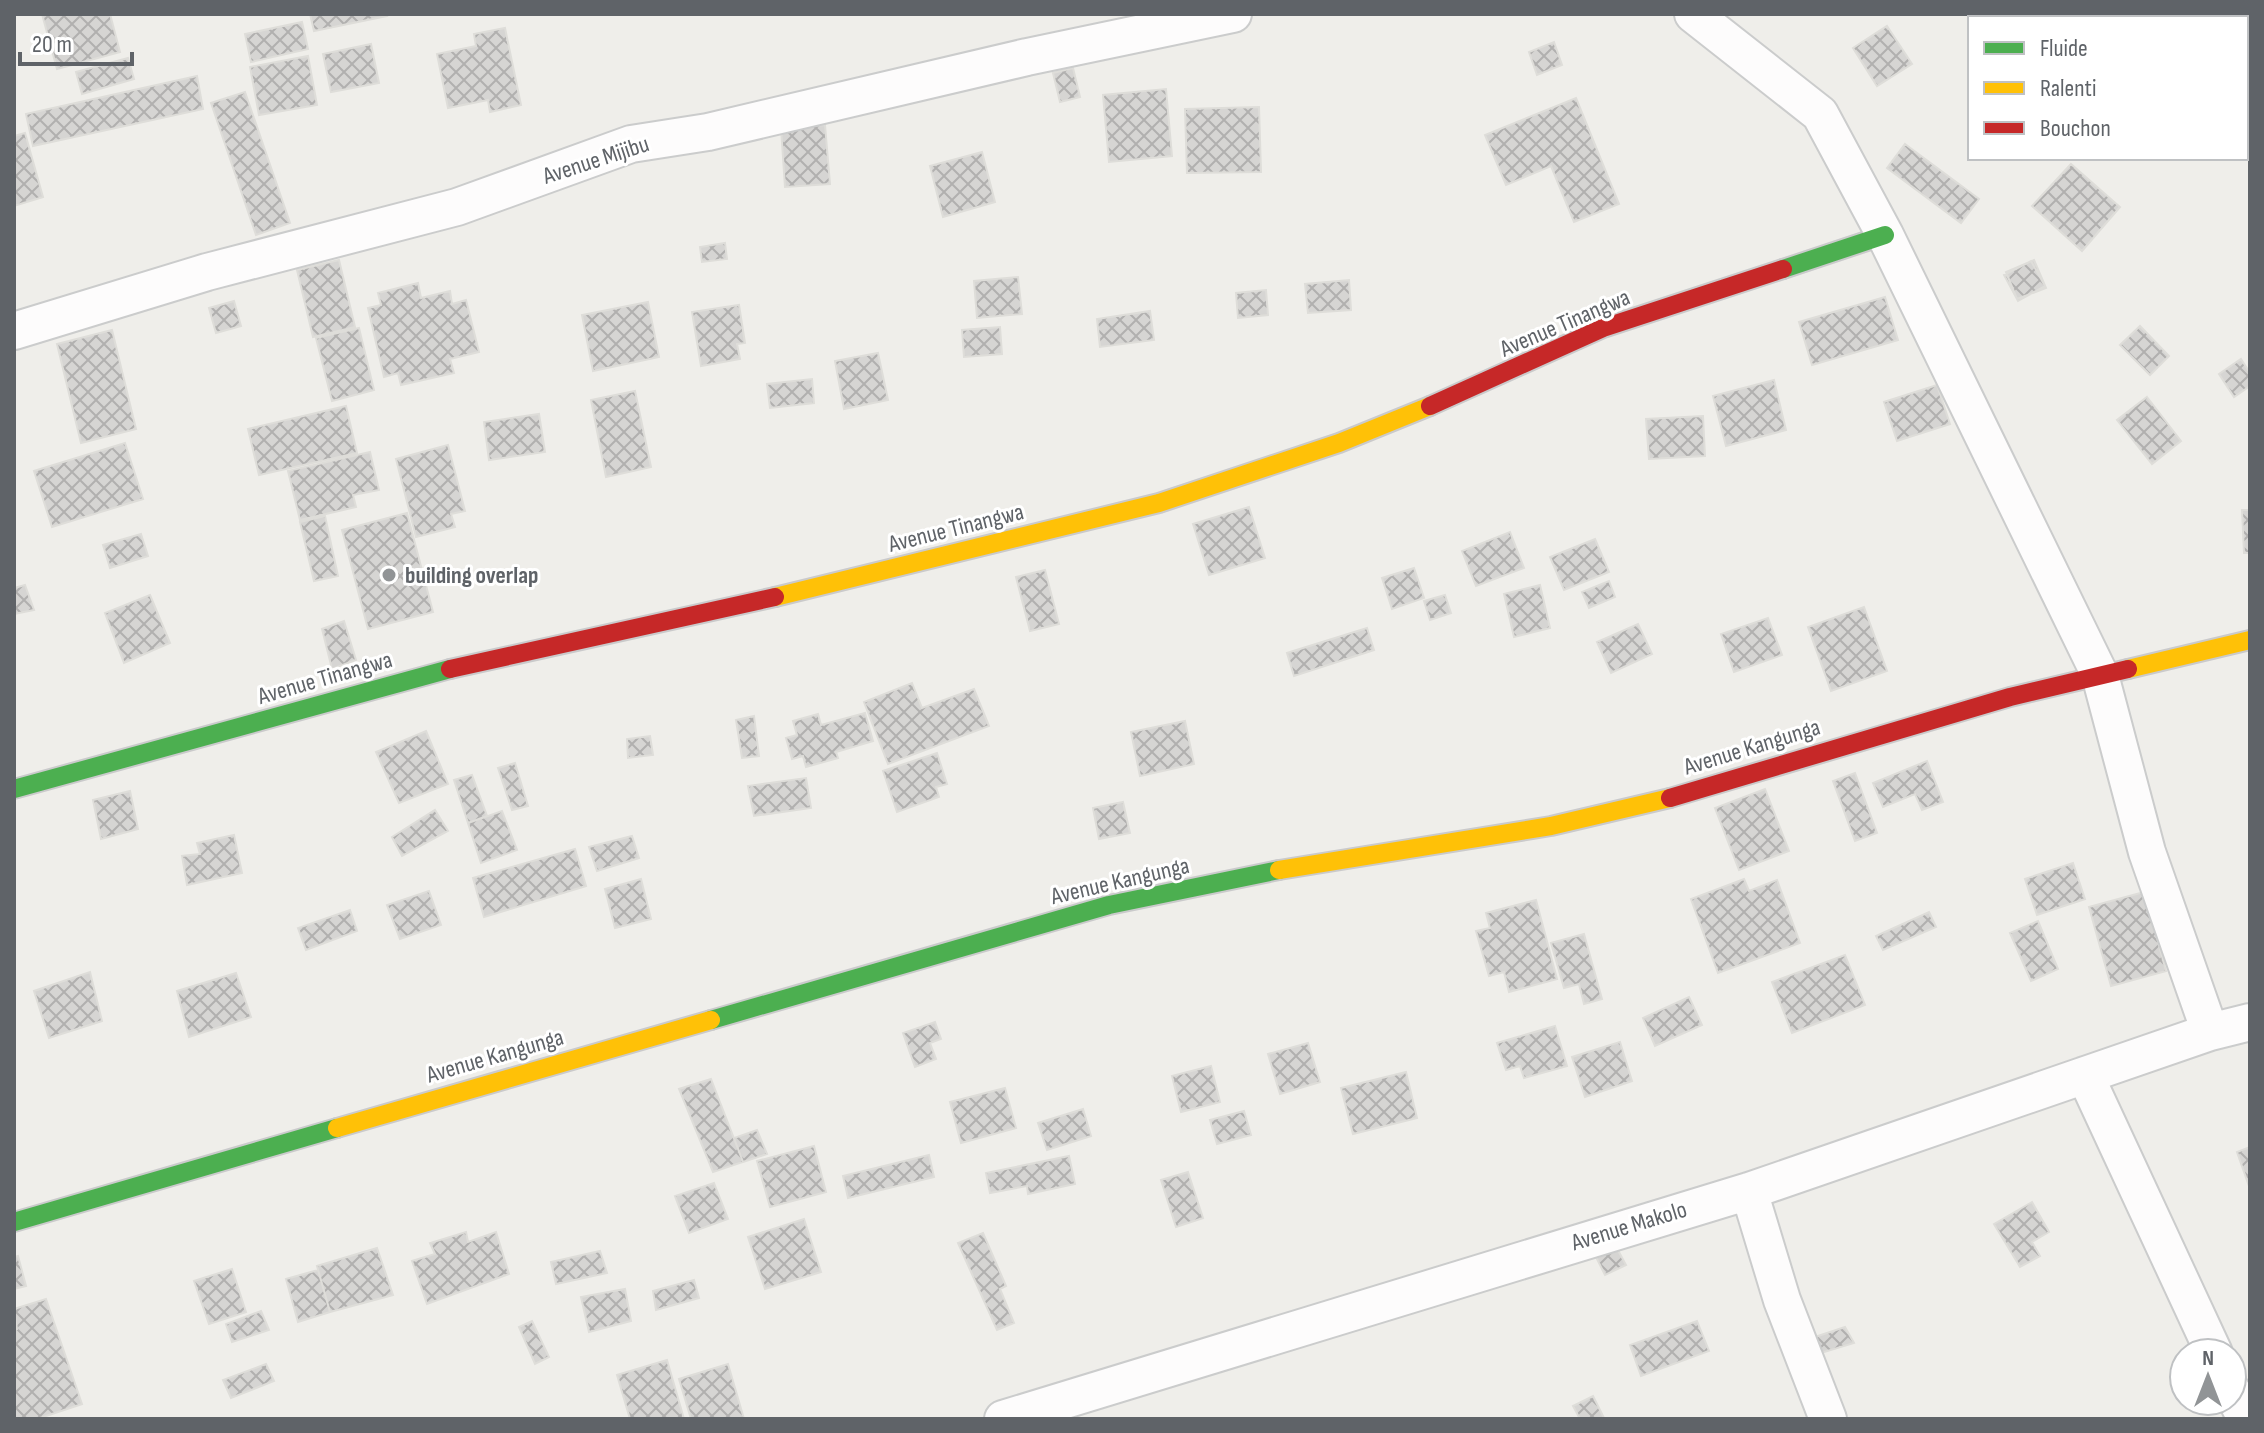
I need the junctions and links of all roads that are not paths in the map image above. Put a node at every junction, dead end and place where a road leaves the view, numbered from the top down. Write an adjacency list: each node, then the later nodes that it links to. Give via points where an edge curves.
1 (1233, 14): 4 (street, Avenue Mijibu, via 708,132 631,144 457,207 207,272)
2 (1693, 14): 3 (street, via 1820,114)
3 (1885, 235): 6 (street); 7 (street, Avenue Tinangwa, via 1603,328 1478,387 1339,443 1159,503 706,614 404,680)
4 (14, 331)
5 (2250, 640): 6 (street, Avenue Kangunga)
6 (2100, 675): 9 (street, via 2147,852); 12 (street, Avenue Kangunga, via 1831,747 1631,809 1303,865 1109,905)
7 (14, 789)
8 (2250, 1022): 9 (street, Avenue Makolo)
9 (2210, 1032): 10 (street, Avenue Makolo)
10 (2085, 1075): 11 (street, Avenue Makolo); 13 (street)
11 (1749, 1191): 14 (street, Avenue Makolo); 16 (street, via 1782,1300)
12 (14, 1222)
13 (2207, 1337)
14 (1056, 1412): 15 (street, Avenue Makolo)
15 (1003, 1419)
16 (1828, 1419)

